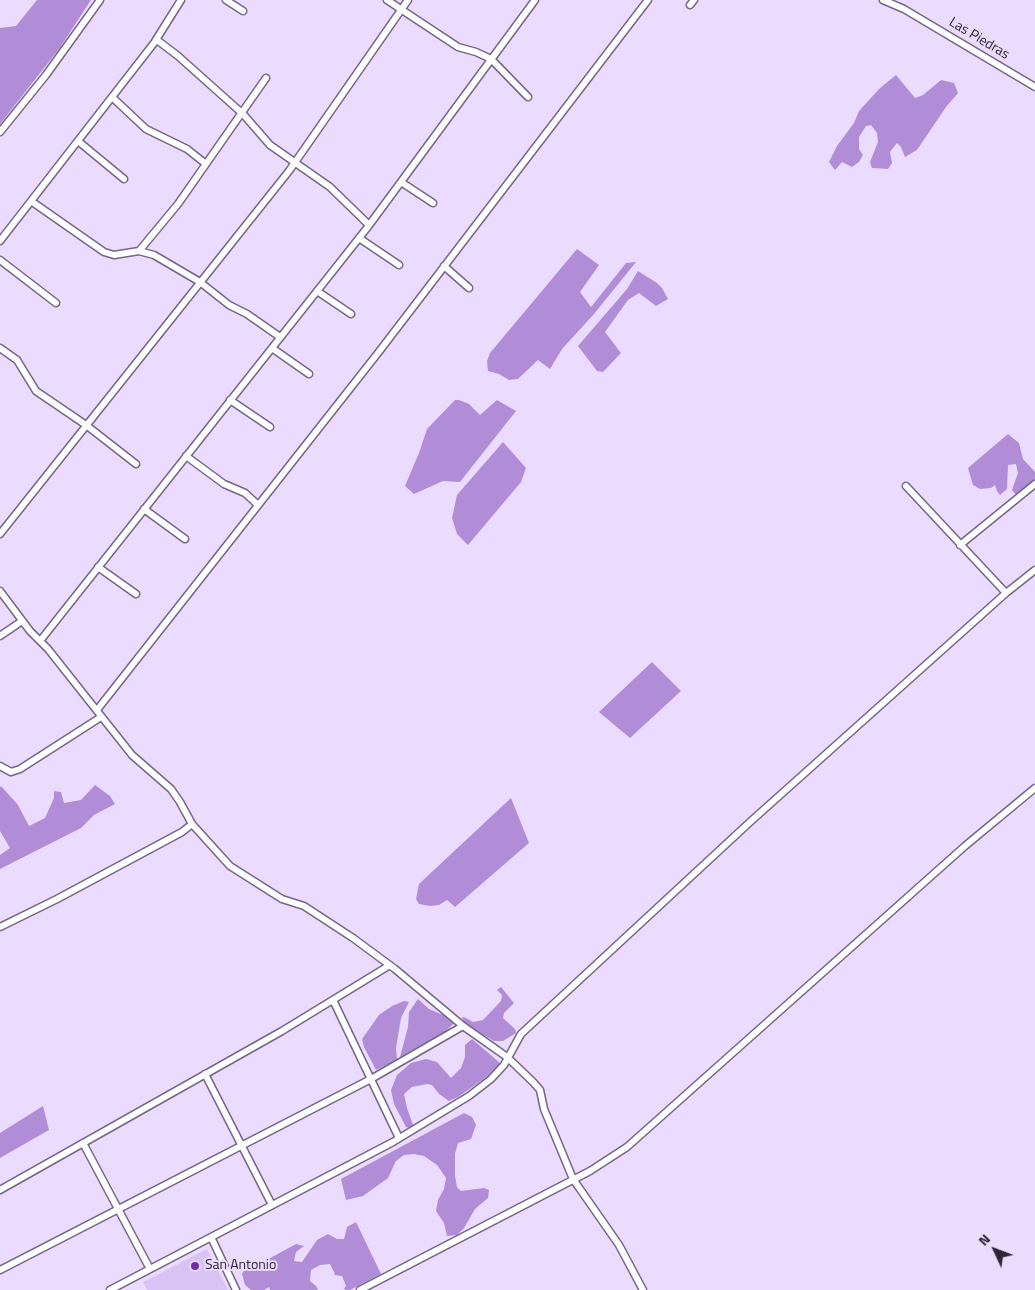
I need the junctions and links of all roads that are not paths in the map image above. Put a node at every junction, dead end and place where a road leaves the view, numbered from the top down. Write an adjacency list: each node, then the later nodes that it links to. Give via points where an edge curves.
1 (100, 0): 18 (street)
2 (181, 0): 11 (street)
3 (226, 0): 10 (street)
4 (387, 0): 9 (street)
5 (408, 0): 9 (street)
6 (535, 0): 12 (street)
7 (648, 0): 32 (street)
8 (883, 0): 14 (street, Las Piedras, via 915,15)
9 (401, 10): 12 (street, via 458,47); 20 (street)
10 (243, 11)
11 (156, 40): 15 (street); 17 (street)
12 (491, 59): 16 (street); 23 (street)
13 (266, 78): 17 (street)
14 (1035, 87)
15 (112, 97): 19 (street); 21 (street, via 146,129 186,148)
16 (528, 97)
17 (243, 114): 20 (street, via 270,145); 21 (street)
18 (0, 132)
19 (78, 142): 22 (street); 24 (street)
20 (295, 162): 26 (street, via 330,187); 33 (street)
21 (206, 164): 29 (street)
22 (124, 179)
23 (401, 182): 25 (street); 26 (street)
24 (32, 201): 28 (street); 29 (street, via 104,252)
25 (433, 204)
26 (369, 225): 27 (street)
27 (358, 238): 31 (street); 35 (street)
28 (0, 241)
29 (139, 251): 33 (street, via 154,254)
30 (0, 260): 36 (street)
31 (399, 265)
32 (444, 266): 34 (street); 49 (street)
33 (200, 282): 38 (street, via 229,305); 43 (street)
34 (469, 288)
35 (317, 291): 37 (street); 38 (street)
36 (56, 303)
37 (352, 314)
38 (280, 337): 40 (street)
39 (0, 348): 43 (street, via 17,360 36,391)
40 (272, 348): 41 (street); 42 (street)
41 (310, 374)
42 (230, 400): 44 (street); 45 (street)
43 (86, 426): 46 (street); 51 (street)
44 (270, 427)
45 (186, 456): 49 (street, via 224,484 245,493); 50 (street)
46 (136, 464)
47 (1035, 484): 53 (street)
48 (906, 486): 53 (street)
49 (258, 506): 62 (street)
50 (144, 510): 52 (street); 54 (street)
51 (0, 534)
52 (185, 539)
53 (960, 545): 58 (street)
54 (98, 567): 57 (street); 61 (street)
55 (1035, 570): 58 (street)
56 (0, 591): 59 (street)
57 (136, 594)
58 (1006, 594): 71 (street, via 750,822 521,1034)
59 (22, 620): 60 (street); 61 (street)
60 (0, 636)
61 (40, 641): 62 (street)
62 (97, 710): 63 (street)
63 (101, 717): 64 (street, via 20,769 11,772); 66 (street, via 132,755 171,789)
64 (0, 766)
65 (1035, 788): 77 (street, via 965,846 627,1148)
66 (192, 824): 67 (street); 68 (street, via 237,871 282,898 304,906)
67 (0, 927)
68 (390, 965): 69 (street); 70 (street)
69 (333, 1000): 72 (street); 73 (street)
70 (463, 1026): 71 (street); 73 (street)
71 (508, 1057): 74 (street, via 491,1079); 77 (street, via 540,1090 544,1109)
72 (205, 1074): 75 (street); 76 (street)
73 (371, 1079): 74 (street); 76 (street)
74 (399, 1138): 79 (street)
75 (83, 1143): 78 (street); 80 (street)
76 (242, 1145): 79 (street); 80 (street)
77 (573, 1179): 88 (street); 89 (street, via 619,1245)
78 (0, 1190)
79 (272, 1205): 81 (street)
80 (118, 1208): 82 (street); 83 (street)
81 (211, 1237): 82 (street); 87 (street)
82 (150, 1269): 84 (street)
83 (0, 1270)
84 (126, 1282): 85 (street); 86 (street)
85 (110, 1290)
86 (129, 1290)
87 (236, 1290)
88 (360, 1290)
89 (643, 1290)

